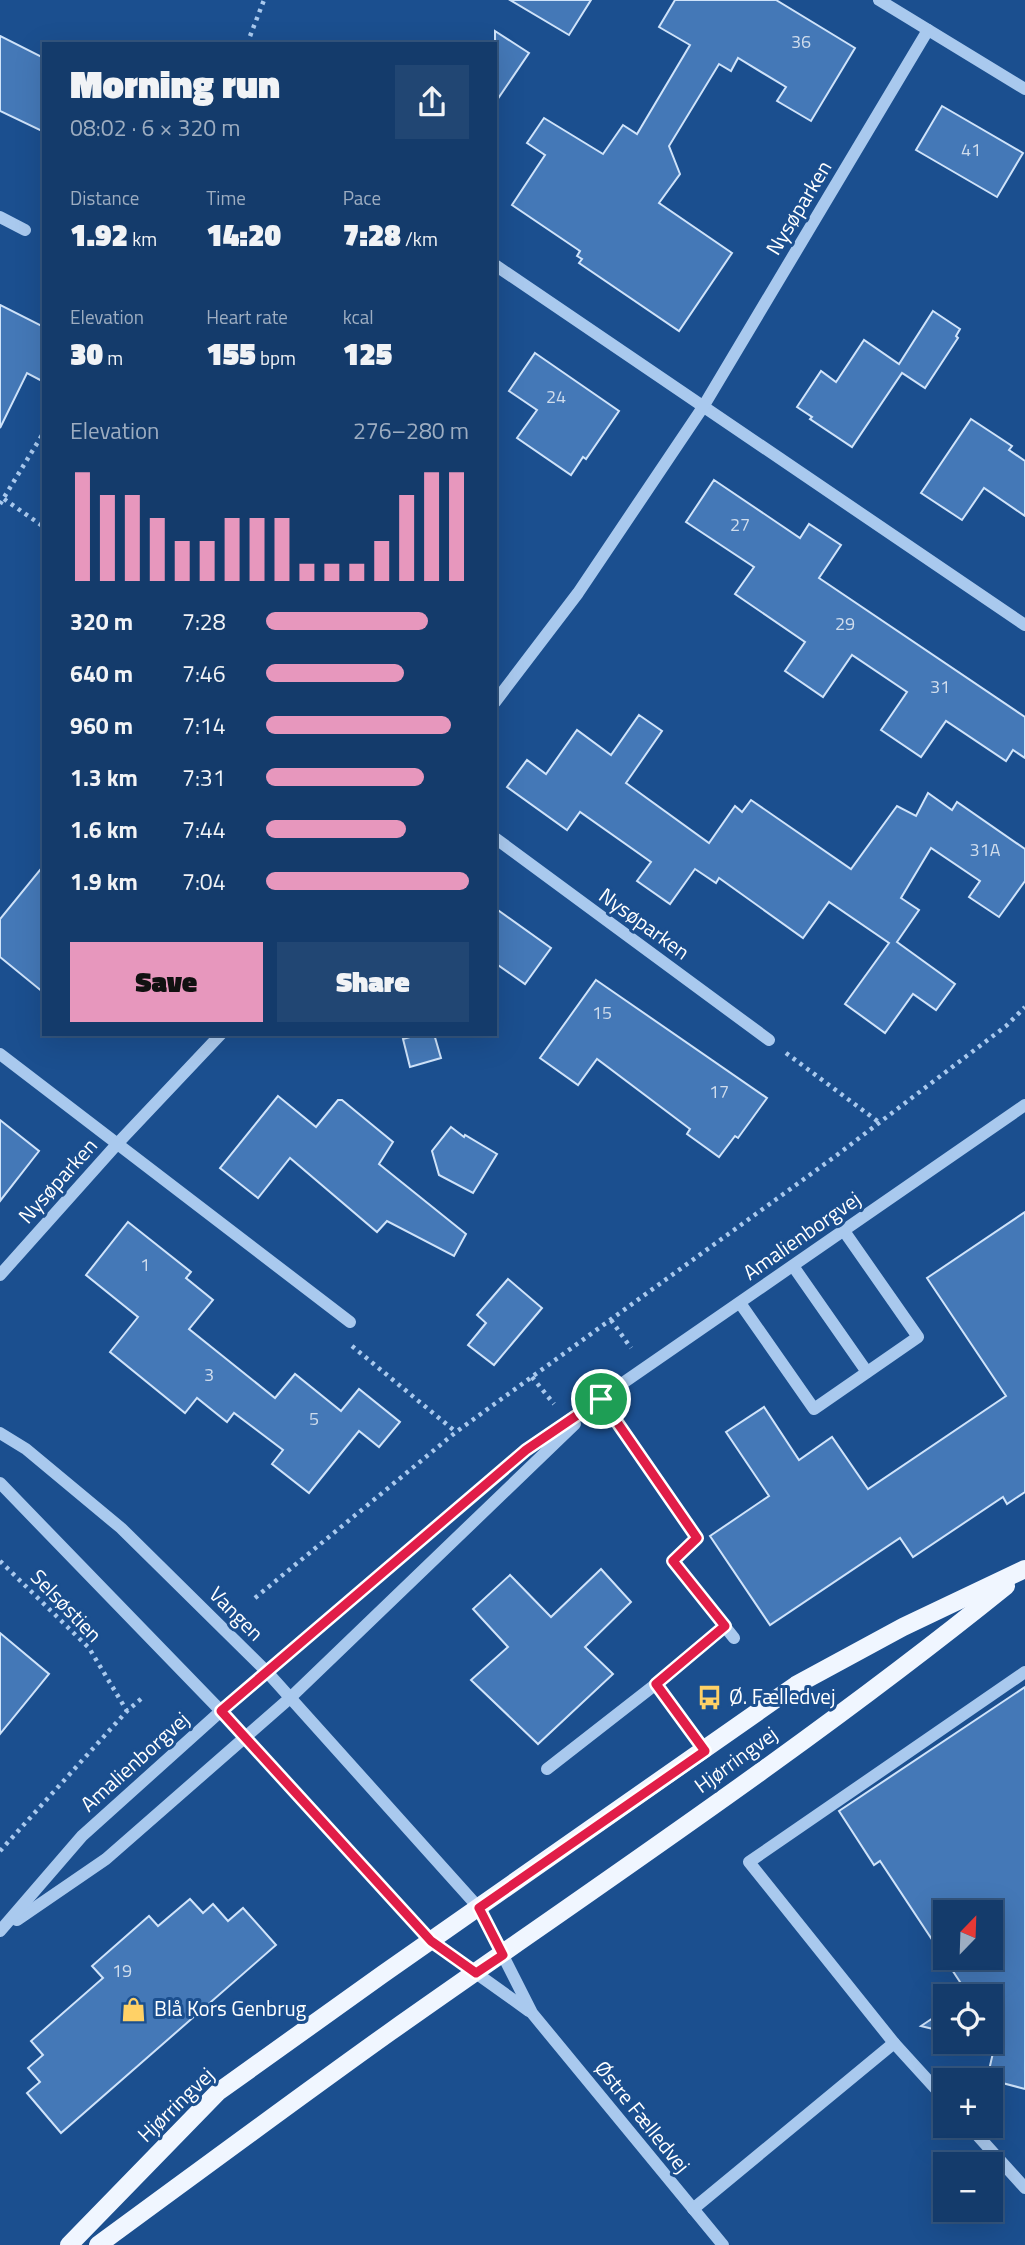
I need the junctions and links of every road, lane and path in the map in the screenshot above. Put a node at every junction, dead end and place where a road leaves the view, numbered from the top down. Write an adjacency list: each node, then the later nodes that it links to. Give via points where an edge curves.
1 (264, 0): 4 (path)
2 (879, 0): 3 (street)
3 (928, 30): 5 (street); 9 (street, Nysøparken)
4 (248, 42)
5 (1025, 89)
6 (0, 218): 7 (street)
7 (25, 230)
8 (497, 266): 9 (street)
9 (703, 407): 14 (street); 15 (street, Nysøparken, via 578,593)
10 (42, 435): 11 (path)
11 (4, 499): 12 (path); 13 (path)
12 (0, 504)
13 (42, 526)
14 (1025, 625)
15 (497, 699)
16 (497, 839): 19 (street, Nysøparken)
17 (1025, 1007): 22 (path)
18 (219, 1036): 23 (street, Nysøparken)
19 (769, 1040): 22 (path)
20 (0, 1054): 23 (street, Nysøparken)
21 (1025, 1105): 24 (street, Amalienborgvej)
22 (880, 1123): 28 (path)
23 (118, 1143): 26 (street, Nysøparken); 29 (street, Nysøparken)
24 (844, 1231): 25 (street, Amalienborgvej); 31 (street, via 918,1337)
25 (793, 1266): 27 (street, Amalienborgvej); 31 (street)
26 (0, 1275)
27 (740, 1303): 30 (street, Amalienborgvej); 31 (street, via 814,1409)
28 (611, 1320): 30 (path); 32 (path)
29 (350, 1322): 35 (path, via 350,1344)
30 (646, 1368): 33 (street, Amalienborgvej)
31 (867, 1373)
32 (532, 1377): 34 (path); 35 (path)
33 (601, 1399): 34 (street, Amalienborgvej); 41 (street, via 697,1538 673,1561); 47 (street, Amalienborgvej)
34 (569, 1421): 44 (street, Amalienborgvej, via 526,1450)
35 (456, 1432): 40 (path)
36 (0, 1433): 44 (street, Vangen, via 121,1528)
37 (0, 1483): 49 (street)
38 (0, 1561): 48 (path, Selsøstien, via 89,1648)
39 (1025, 1570): 51 (main road, Hjørringvej, via 902,1627 796,1685); 57 (main road, Hjørringvej, via 924,1652)
40 (255, 1598)
41 (725, 1626): 42 (street); 45 (path)
42 (734, 1638)
43 (1025, 1672): 60 (street, via 749,1862)
44 (268, 1673): 47 (street, Vangen); 49 (street, Amalienborgvej)
45 (656, 1684): 51 (street); 52 (street)
46 (142, 1699): 48 (path)
47 (290, 1699): 50 (street, Amalienborgvej); 54 (street, Vangen)
48 (127, 1711): 53 (path)
49 (221, 1711): 50 (street); 55 (street, Amalienborgvej, via 82,1836)
50 (245, 1737): 55 (street, Amalienborgvej, via 106,1859); 56 (street)
51 (705, 1751): 54 (main road, Hjørringvej)
52 (547, 1769)
53 (0, 1851)
54 (479, 1908): 56 (main road, Hjørringvej); 57 (street)
55 (1, 1931)
56 (431, 1941): 58 (street); 65 (main road, Hjørringvej, via 218,2092)
57 (503, 1955): 58 (main road, Hjørringvej); 59 (street, Østre Fælledvej)
58 (476, 1973): 59 (street, Østre Fælledvej); 66 (main road, Hjørringvej)
59 (532, 2013): 64 (street, Østre Fælledvej)
60 (894, 2043): 61 (street); 64 (street)
61 (933, 2086)
62 (980, 2138): 63 (street)
63 (1025, 2188)
64 (692, 2209): 67 (street, Østre Fælledvej)
65 (69, 2245)
66 (98, 2245)
67 (723, 2245)

